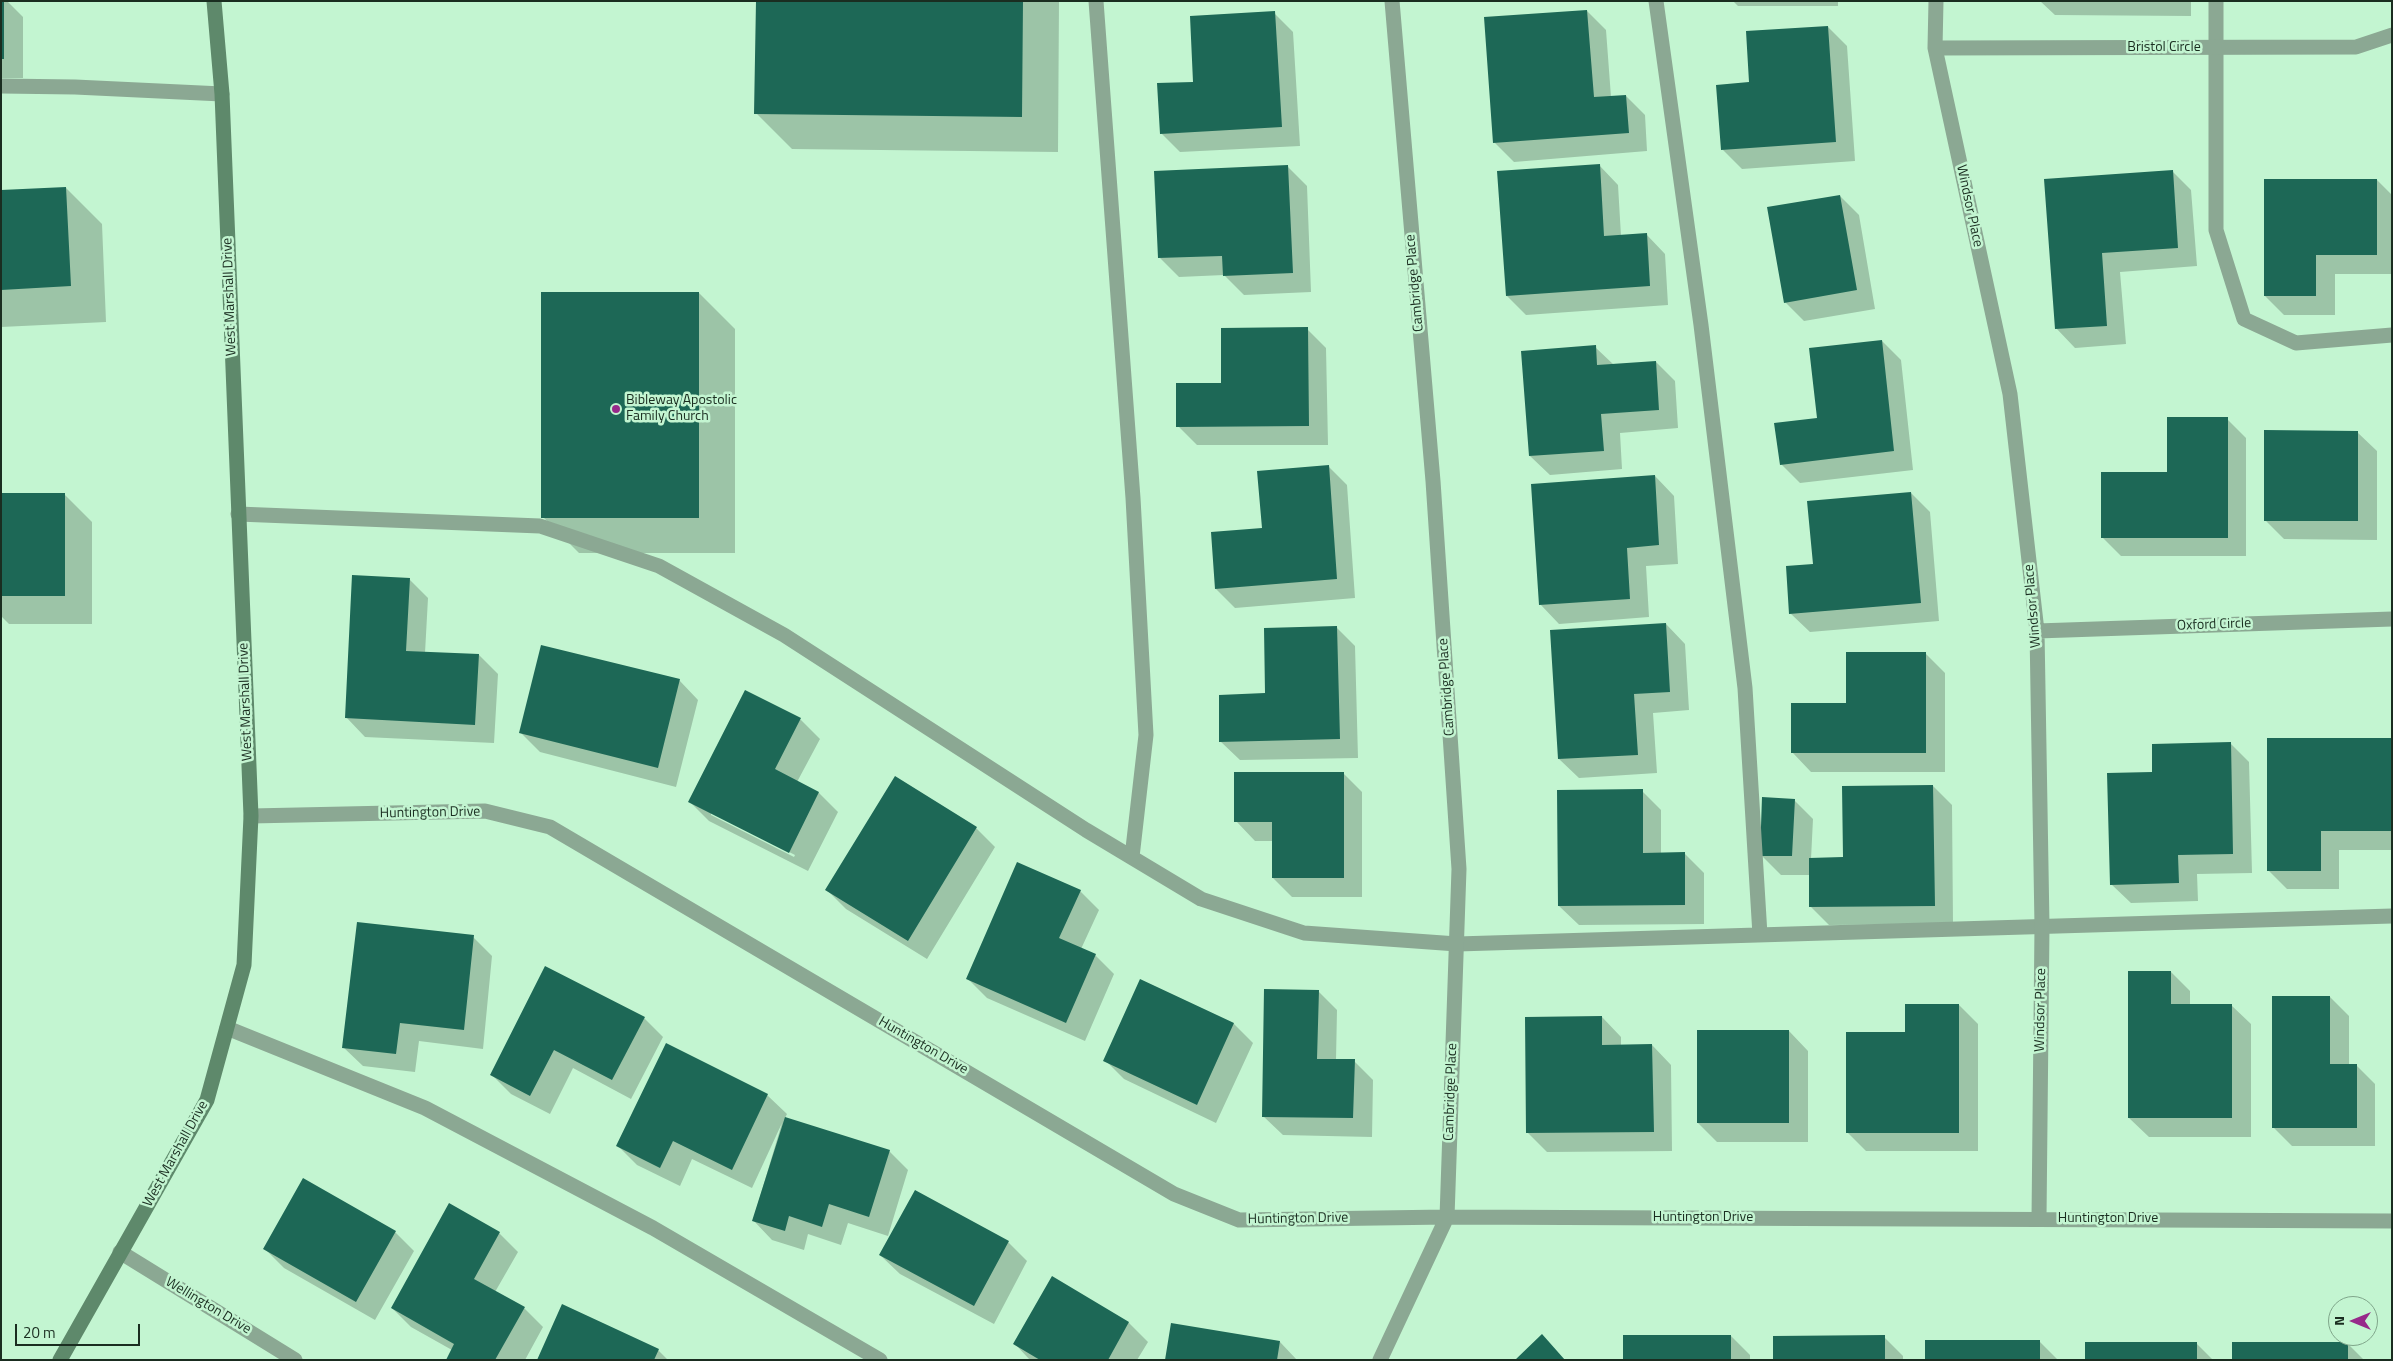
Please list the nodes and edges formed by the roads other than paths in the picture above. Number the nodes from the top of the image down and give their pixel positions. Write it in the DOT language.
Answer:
graph roads {
  1 [pos="214,1"];
  2 [pos="1096,1"];
  3 [pos="1392,1"];
  4 [pos="1656,1"];
  5 [pos="1936,1"];
  6 [pos="2216,1"];
  7 [pos="2392,35"];
  8 [pos="1935,48"];
  9 [pos="2215,48"];
  10 [pos="1,86"];
  11 [pos="222,94"];
  12 [pos="2392,335"];
  13 [pos="238,514"];
  14 [pos="2392,619"];
  15 [pos="2037,631"];
  16 [pos="252,816"];
  17 [pos="1132,857"];
  18 [pos="2392,916"];
  19 [pos="2042,926"];
  20 [pos="1760,935"];
  21 [pos="1456,944"];
  22 [pos="226,1028"];
  23 [pos="1447,1217"];
  24 [pos="2039,1219"];
  25 [pos="2392,1220"];
  26 [pos="120,1252"];
  27 [pos="60,1360"];
  28 [pos="295,1360"];
  29 [pos="880,1360"];
  30 [pos="1380,1360"];
  1 -- 11 [label="main road, West Marshall Drive"];
  2 -- 17 [label="street"];
  3 -- 21 [label="street, Cambridge Place"];
  4 -- 20 [label="street"];
  5 -- 8 [label="street, Windsor Place"];
  6 -- 9 [label="street"];
  7 -- 9 [label="street, Bristol Circle"];
  8 -- 9 [label="street, Bristol Circle"];
  8 -- 15 [label="street, Windsor Place"];
  9 -- 12 [label="street"];
  10 -- 11 [label="street"];
  11 -- 13 [label="main road, West Marshall Drive"];
  13 -- 16 [label="main road, West Marshall Drive"];
  13 -- 17 [label="street"];
  14 -- 15 [label="street, Oxford Circle"];
  15 -- 19 [label="street, Windsor Place"];
  16 -- 22 [label="main road, West Marshall Drive"];
  16 -- 23 [label="street, Huntington Drive"];
  17 -- 21 [label="street"];
  18 -- 19 [label="street"];
  19 -- 20 [label="street"];
  19 -- 24 [label="street, Windsor Place"];
  20 -- 21 [label="street"];
  21 -- 23 [label="street, Cambridge Place"];
  22 -- 26 [label="main road, West Marshall Drive"];
  22 -- 29 [label="street"];
  23 -- 24 [label="street, Huntington Drive"];
  23 -- 30 [label="street, Cambridge Place"];
  24 -- 25 [label="street, Huntington Drive"];
  26 -- 27 [label="main road, West Marshall Drive"];
  26 -- 28 [label="street, Wellington Drive"];
}
